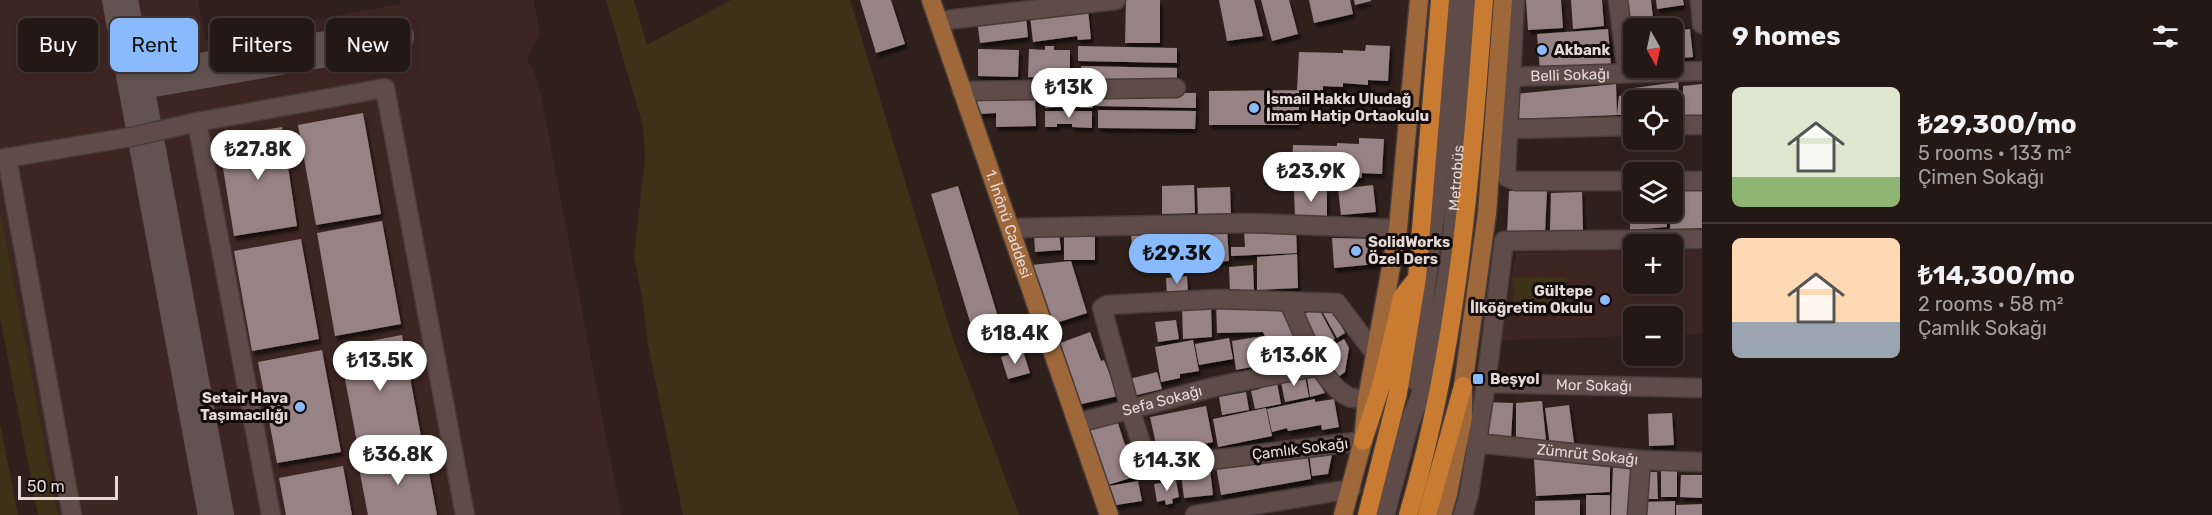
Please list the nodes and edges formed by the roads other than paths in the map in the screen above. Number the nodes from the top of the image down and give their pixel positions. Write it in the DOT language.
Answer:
graph roads {
  1 [pos="931,0"];
  2 [pos="1116,0"];
  3 [pos="1419,0"];
  4 [pos="1440,0"];
  5 [pos="1454,0"];
  6 [pos="1470,0"];
  7 [pos="1485,0"];
  8 [pos="1503,0"];
  9 [pos="1515,0"];
  10 [pos="1618,0"];
  11 [pos="1700,0"];
  12 [pos="938,21"];
  13 [pos="1702,24"];
  14 [pos="1623,40"];
  15 [pos="1683,71"];
  16 [pos="1702,71"];
  17 [pos="1623,72"];
  18 [pos="1510,77"];
  19 [pos="1176,88"];
  20 [pos="962,91"];
  21 [pos="197,122"];
  22 [pos="1683,125"];
  23 [pos="1702,125"];
  24 [pos="1623,126"];
  25 [pos="1509,129"];
  26 [pos="3,158"];
  27 [pos="1623,181"];
  28 [pos="1683,181"];
  29 [pos="1702,181"];
  30 [pos="1011,228"];
  31 [pos="1398,229"];
  32 [pos="1702,239"];
  33 [pos="1417,278"];
  34 [pos="1289,302"];
  35 [pos="1376,354"];
  36 [pos="1319,366"];
  37 [pos="1485,383"];
  38 [pos="1463,386"];
  39 [pos="1702,388"];
  40 [pos="1367,399"];
  41 [pos="1130,409"];
  42 [pos="1410,421"];
  43 [pos="1078,423"];
  44 [pos="1363,441"];
  45 [pos="1476,443"];
  46 [pos="1641,460"];
  47 [pos="1702,462"];
  48 [pos="1351,489"];
  49 [pos="72,515"];
  50 [pos="271,515"];
  51 [pos="465,515"];
  52 [pos="1109,515"];
  53 [pos="1195,515"];
  54 [pos="1343,515"];
  55 [pos="1367,515"];
  56 [pos="1385,515"];
  57 [pos="1408,515"];
  58 [pos="1427,515"];
  59 [pos="1442,515"];
  60 [pos="1463,515"];
  61 [pos="1638,515"];
  1 -- 12 [label="main road, 1. İnönü Caddesi"];
  2 -- 12 [label="street"];
  3 -- 31 [label="main road"];
  4 -- 33 [label="highway"];
  5 -- 42 [label="street, Metrobüs"];
  6 -- 42 [label="street, Metrobüs"];
  7 -- 57 [label="highway"];
  8 -- 38 [label="main road"];
  9 -- 18 [label="street"];
  10 -- 14 [label="street"];
  11 -- 13 [label="street"];
  12 -- 20 [label="main road, 1. İnönü Caddesi"];
  15 -- 16 [label="street, Belli Sokağı"];
  17 -- 18 [label="street, Belli Sokağı"];
  18 -- 25 [label="street"];
  19 -- 20 [label="street"];
  20 -- 30 [label="main road, 1. İnönü Caddesi"];
  21 -- 26 [label="street"];
  21 -- 50 [label="street"];
  21 -- 51 [label="street"];
  22 -- 23 [label="street"];
  24 -- 25 [label="street"];
  25 -- 27 [label="street"];
  26 -- 49 [label="street"];
  28 -- 29 [label="street"];
  30 -- 31 [label="street"];
  30 -- 43 [label="main road, 1. İnönü Caddesi"];
  31 -- 35 [label="main road"];
  32 -- 37 [label="street"];
  33 -- 44 [label="highway"];
  33 -- 55 [label="highway"];
  34 -- 35 [label="street"];
  34 -- 36 [label="street"];
  34 -- 41 [label="street"];
  35 -- 40 [label="main road"];
  36 -- 40 [label="street"];
  36 -- 41 [label="street, Sefa Sokağı"];
  37 -- 39 [label="street, Mor Sokağı"];
  37 -- 45 [label="street"];
  38 -- 58 [label="highway"];
  38 -- 59 [label="main road"];
  40 -- 44 [label="main road"];
  41 -- 43 [label="street, Sefa Sokağı"];
  41 -- 44 [label="street, Çamlık Sokağı"];
  42 -- 56 [label="street, Metrobüs"];
  43 -- 52 [label="main road, 1. İnönü Caddesi"];
  44 -- 48 [label="main road"];
  45 -- 46 [label="street, Zümrüt Sokağı"];
  45 -- 60 [label="street"];
  46 -- 47 [label="street, Zümrüt Sokağı"];
  46 -- 61 [label="street"];
  48 -- 53 [label="street"];
  48 -- 54 [label="main road"];
}
